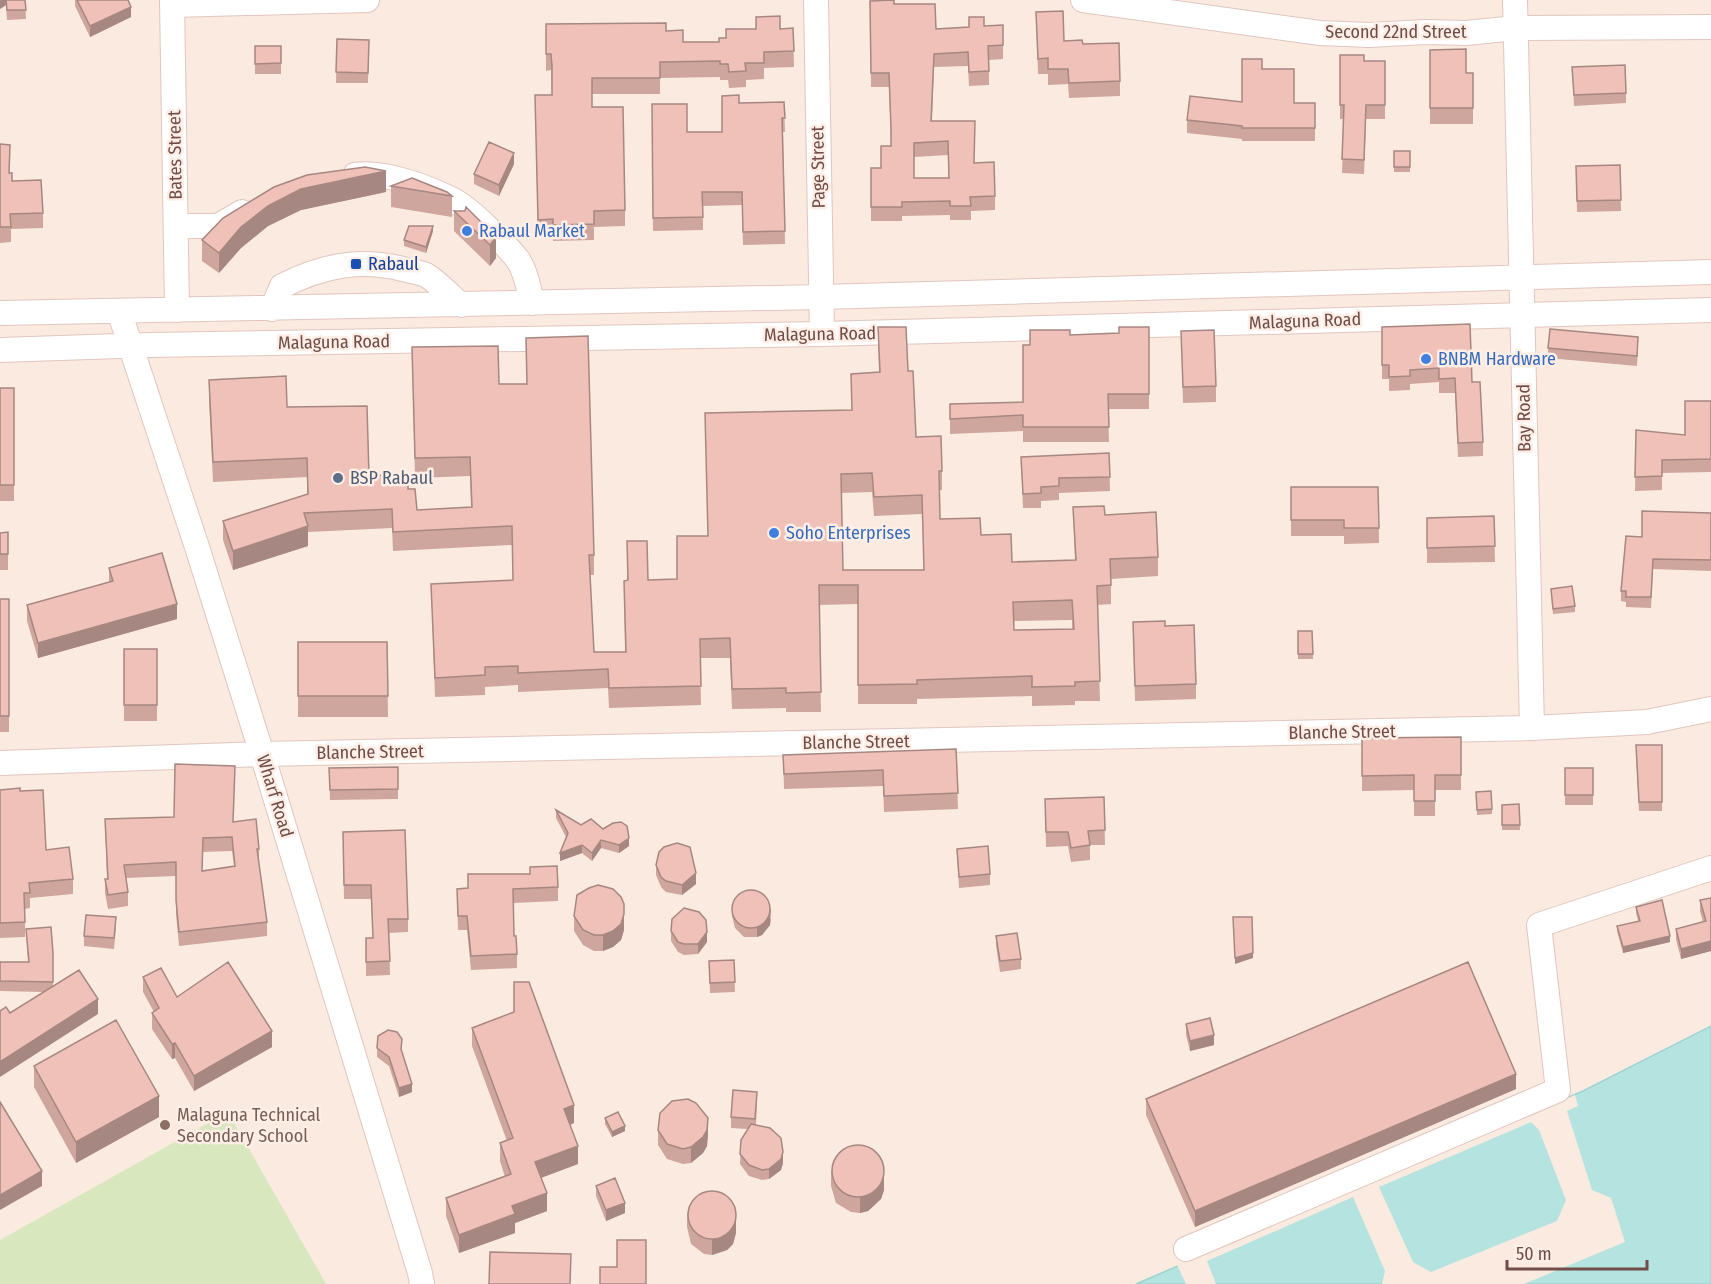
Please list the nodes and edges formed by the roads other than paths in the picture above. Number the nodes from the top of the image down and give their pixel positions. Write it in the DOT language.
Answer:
graph roads {
  1 [pos="367,0"];
  2 [pos="816,0"];
  3 [pos="1083,0"];
  4 [pos="1515,0"];
  5 [pos="172,3"];
  6 [pos="1175,7"];
  7 [pos="1711,27"];
  8 [pos="1516,28"];
  9 [pos="329,177"];
  10 [pos="259,201"];
  11 [pos="176,226"];
  12 [pos="1711,272"];
  13 [pos="1521,277"];
  14 [pos="820,297"];
  15 [pos="532,303"];
  16 [pos="461,305"];
  17 [pos="272,309"];
  18 [pos="177,310"];
  19 [pos="1711,310"];
  20 [pos="119,311"];
  21 [pos="0,313"];
  22 [pos="1522,315"];
  23 [pos="822,334"];
  24 [pos="132,346"];
  25 [pos="0,350"];
  26 [pos="1711,709"];
  27 [pos="1532,728"];
  28 [pos="262,754"];
  29 [pos="0,763"];
  30 [pos="1711,868"];
  31 [pos="1186,1249"];
  32 [pos="422,1284"];
  1 -- 5 [label="street"];
  2 -- 14 [label="street, Page Street"];
  3 -- 6 [label="street, Second 22nd Street"];
  4 -- 8 [label="street, Bay Road"];
  5 -- 11 [label="street, Bates Street"];
  6 -- 8 [label="street, Second 22nd Street"];
  7 -- 8 [label="street, Second 22nd Street"];
  8 -- 13 [label="street, Bay Road"];
  9 -- 15 [label="street"];
  10 -- 11 [label="street"];
  11 -- 18 [label="street, Bates Street"];
  12 -- 13 [label="street, Malaguna Road"];
  13 -- 14 [label="street, Malaguna Road"];
  13 -- 22 [label="street, Bay Road"];
  14 -- 15 [label="street, Malaguna Road"];
  14 -- 23 [label="street, Page Street"];
  15 -- 16 [label="street, Malaguna Road"];
  16 -- 17 [label="street, Malaguna Road"];
  16 -- 17 [label="street"];
  17 -- 18 [label="street, Malaguna Road"];
  18 -- 20 [label="street, Malaguna Road"];
  19 -- 22 [label="street, Malaguna Road"];
  20 -- 21 [label="street, Malaguna Road"];
  20 -- 24 [label="street, Wharf Road"];
  22 -- 23 [label="street, Malaguna Road"];
  22 -- 27 [label="street, Bay Road"];
  23 -- 24 [label="street, Malaguna Road"];
  24 -- 25 [label="street, Malaguna Road"];
  24 -- 28 [label="street, Wharf Road"];
  26 -- 27 [label="street, Blanche Street"];
  27 -- 28 [label="street, Blanche Street"];
  28 -- 29 [label="street, Blanche Street"];
  28 -- 32 [label="street, Wharf Road"];
  30 -- 31 [label="street"];
}
